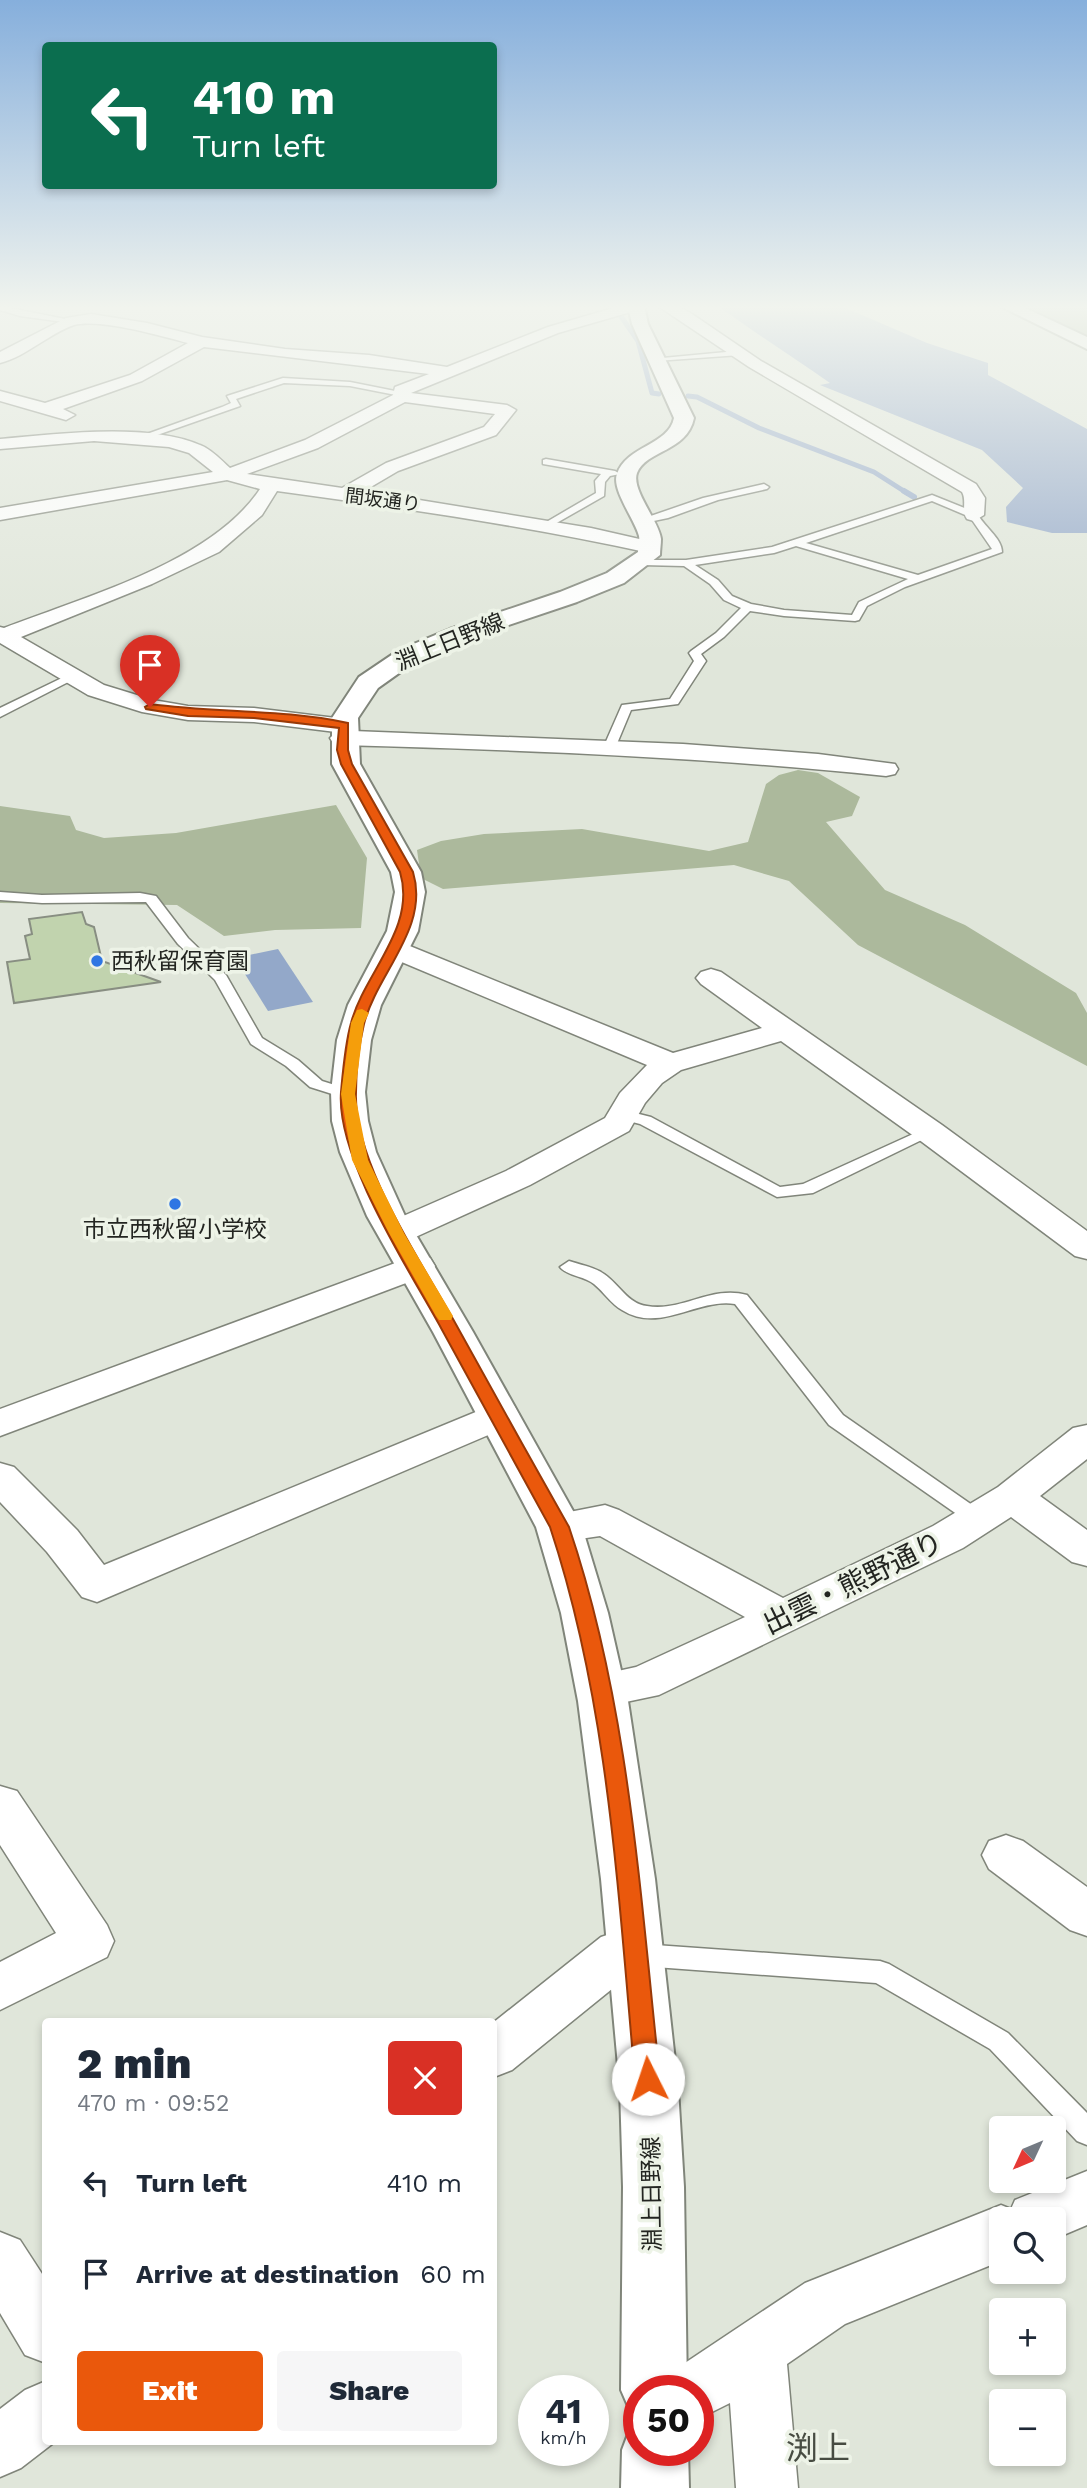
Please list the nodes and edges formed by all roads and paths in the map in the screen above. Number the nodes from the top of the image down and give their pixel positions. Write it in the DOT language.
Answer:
graph roads {
  1 [pos="95,422"];
  2 [pos="185,422"];
  3 [pos="355,422"];
  4 [pos="497,422"];
  5 [pos="683,422"];
  6 [pos="855,422"];
  7 [pos="111,436"];
  8 [pos="137,439"];
  9 [pos="0,444"];
  10 [pos="546,462"];
  11 [pos="226,474"];
  12 [pos="617,474"];
  13 [pos="271,486"];
  14 [pos="764,487"];
  15 [pos="344,495"];
  16 [pos="0,514"];
  17 [pos="974,515"];
  18 [pos="545,526"];
  19 [pos="645,543"];
  20 [pos="796,543"];
  21 [pos="686,564"];
  22 [pos="917,578"];
  23 [pos="748,607"];
  24 [pos="2,635"];
  25 [pos="72,677"];
  26 [pos="0,713"];
  27 [pos="343,732"];
  28 [pos="610,747"];
  29 [pos="886,769"];
  30 [pos="0,896"];
  31 [pos="395,949"];
  32 [pos="711,978"];
  33 [pos="785,1030"];
  34 [pos="670,1063"];
  35 [pos="348,1094"];
  36 [pos="623,1115"];
  37 [pos="930,1132"];
  38 [pos="397,1233"];
  39 [pos="1087,1248"];
  40 [pos="417,1266"];
  41 [pos="569,1268"];
  42 [pos="500,1415"];
  43 [pos="0,1423"];
  44 [pos="1087,1438"];
  45 [pos="0,1476"];
  46 [pos="995,1508"];
  47 [pos="559,1527"];
  48 [pos="1087,1550"];
  49 [pos="783,1618"];
  50 [pos="602,1690"];
  51 [pos="0,1805"];
  52 [pos="1006,1856"];
  53 [pos="1087,1914"];
  54 [pos="636,1954"];
  55 [pos="0,1987"];
  56 [pos="497,2051"];
  57 [pos="1087,2132"];
  58 [pos="1087,2198"];
  59 [pos="1065,2207"];
  60 [pos="989,2238"];
  61 [pos="0,2260"];
  62 [pos="42,2328"];
  63 [pos="756,2350"];
  64 [pos="654,2375"];
  65 [pos="714,2378"];
  66 [pos="42,2414"];
  67 [pos="0,2447"];
  68 [pos="655,2466"];
  69 [pos="655,2488"];
  70 [pos="767,2488"];
  1 -- 7 [label="street"];
  2 -- 8 [label="lane"];
  3 -- 11 [label="street"];
  4 -- 15 [label="street"];
  5 -- 12 [label="main road"];
  6 -- 17 [label="street"];
  7 -- 8 [label="street, 間坂通り"];
  7 -- 9 [label="street, 間坂通り"];
  8 -- 11 [label="street, 間坂通り"];
  10 -- 12 [label="lane"];
  11 -- 13 [label="street, 間坂通り"];
  11 -- 16 [label="street"];
  12 -- 18 [label="lane"];
  12 -- 19 [label="main road"];
  13 -- 15 [label="street, 間坂通り"];
  13 -- 24 [label="street"];
  14 -- 19 [label="lane"];
  15 -- 18 [label="street, 間坂通り"];
  17 -- 20 [label="lane"];
  17 -- 22 [label="lane"];
  18 -- 19 [label="street, 間坂通り"];
  19 -- 21 [label="lane"];
  19 -- 27 [label="main road, 淵上日野線"];
  20 -- 21 [label="lane"];
  20 -- 22 [label="lane"];
  21 -- 23 [label="lane"];
  22 -- 23 [label="lane"];
  23 -- 28 [label="lane"];
  24 -- 25 [label="street"];
  25 -- 26 [label="lane"];
  25 -- 27 [label="street"];
  27 -- 28 [label="street"];
  27 -- 31 [label="main road, 淵上日野線"];
  28 -- 29 [label="street"];
  30 -- 35 [label="lane"];
  31 -- 34 [label="street"];
  31 -- 35 [label="main road, 淵上日野線"];
  32 -- 33 [label="street"];
  33 -- 34 [label="street"];
  33 -- 37 [label="street"];
  34 -- 36 [label="street"];
  35 -- 38 [label="main road, 淵上日野線"];
  36 -- 37 [label="lane"];
  36 -- 38 [label="street"];
  37 -- 39 [label="street"];
  38 -- 40 [label="main road, 淵上日野線"];
  40 -- 42 [label="main road, 淵上日野線"];
  40 -- 43 [label="street"];
  41 -- 46 [label="lane"];
  42 -- 45 [label="street"];
  42 -- 47 [label="main road, 淵上日野線"];
  44 -- 46 [label="street, 出雲・熊野通り"];
  46 -- 48 [label="street"];
  46 -- 49 [label="street, 出雲・熊野通り"];
  47 -- 49 [label="street"];
  47 -- 50 [label="main road, 淵上日野線"];
  49 -- 50 [label="street, 出雲・熊野通り"];
  50 -- 54 [label="main road, 淵上日野線"];
  51 -- 55 [label="street"];
  52 -- 53 [label="street"];
  54 -- 56 [label="street"];
  54 -- 57 [label="lane"];
  54 -- 64 [label="main road, 淵上日野線"];
  58 -- 59 [label="street"];
  60 -- 63 [label="street"];
  61 -- 62 [label="street"];
  63 -- 65 [label="street"];
  63 -- 70 [label="street"];
  66 -- 67 [label="street"];
  68 -- 69 [label="main road"];
}
